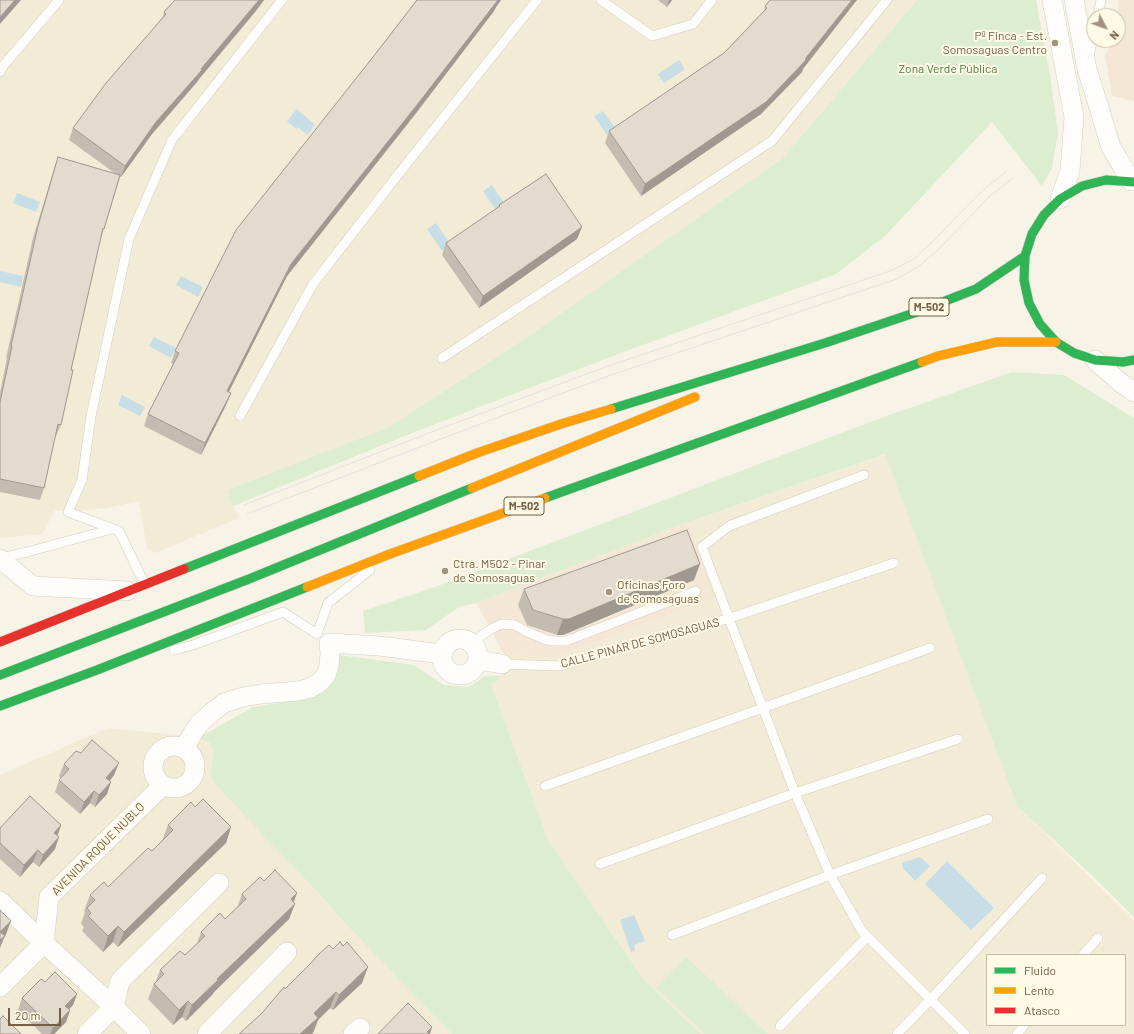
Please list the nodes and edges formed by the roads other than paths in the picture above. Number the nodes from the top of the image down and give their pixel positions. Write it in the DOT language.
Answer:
graph roads {
  1 [pos="59,0"];
  2 [pos="282,0"];
  3 [pos="537,0"];
  4 [pos="601,0"];
  5 [pos="712,0"];
  6 [pos="888,0"];
  7 [pos="1052,0"];
  8 [pos="1074,0"];
  9 [pos="1091,48"];
  10 [pos="1087,69"];
  11 [pos="0,72"];
  12 [pos="1133,181"];
  13 [pos="1060,198"];
  14 [pos="1025,256"];
  15 [pos="1056,342"];
  16 [pos="825,343"];
  17 [pos="442,358"];
  18 [pos="1094,360"];
  19 [pos="1134,360"];
  20 [pos="737,379"];
  21 [pos="1134,392"];
  22 [pos="700,394"];
  23 [pos="240,416"];
  24 [pos="864,475"];
  25 [pos="112,529"];
  26 [pos="390,554"];
  27 [pos="0,558"];
  28 [pos="894,563"];
  29 [pos="138,588"];
  30 [pos="696,591"];
  31 [pos="730,618"];
  32 [pos="323,639"];
  33 [pos="0,642"];
  34 [pos="930,648"];
  35 [pos="475,652"];
  36 [pos="442,654"];
  37 [pos="502,664"];
  38 [pos="97,670"];
  39 [pos="0,675"];
  40 [pos="0,706"];
  41 [pos="764,708"];
  42 [pos="958,739"];
  43 [pos="185,748"];
  44 [pos="163,785"];
  45 [pos="545,786"];
  46 [pos="795,792"];
  47 [pos="988,819"];
  48 [pos="600,864"];
  49 [pos="830,875"];
  50 [pos="1042,878"];
  51 [pos="219,883"];
  52 [pos="0,901"];
  53 [pos="672,935"];
  54 [pos="867,937"];
  55 [pos="1098,938"];
  56 [pos="44,943"];
  57 [pos="287,952"];
  58 [pos="1084,954"];
  59 [pos="0,987"];
  60 [pos="931,999"];
  61 [pos="114,1007"];
  62 [pos="780,1026"];
  63 [pos="1023,1026"];
  64 [pos="87,1034"];
  65 [pos="141,1034"];
  66 [pos="206,1034"];
  67 [pos="897,1034"];
  68 [pos="965,1034"];
  69 [pos="1017,1034"];
  1 -- 11 [label="lane"];
  2 -- 25 [label="lane"];
  3 -- 23 [label="lane"];
  4 -- 5 [label="lane"];
  6 -- 17 [label="lane"];
  7 -- 13 [label="street"];
  8 -- 10 [label="street"];
  9 -- 10 [label="lane"];
  10 -- 12 [label="street"];
  12 -- 13 [label="highway"];
  13 -- 14 [label="highway"];
  14 -- 15 [label="highway"];
  14 -- 16 [label="highway, M-502"];
  15 -- 18 [label="highway"];
  15 -- 26 [label="highway, M-502"];
  16 -- 20 [label="highway, M-502"];
  16 -- 29 [label="highway, M-502"];
  18 -- 19 [label="highway"];
  18 -- 21 [label="street"];
  22 -- 39 [label="highway"];
  24 -- 31 [label="lane, CALLE PINAR DE SOMOSAGUAS"];
  25 -- 27 [label="lane"];
  25 -- 29 [label="lane"];
  26 -- 32 [label="lane"];
  26 -- 38 [label="highway, M-502"];
  27 -- 29 [label="street"];
  28 -- 31 [label="lane, CALLE PINAR DE SOMOSAGUAS"];
  29 -- 33 [label="highway, M-502"];
  30 -- 35 [label="lane"];
  31 -- 37 [label="lane, CALLE PINAR DE SOMOSAGUAS"];
  31 -- 41 [label="lane, CALLE PINAR DE SOMOSAGUAS"];
  32 -- 36 [label="street"];
  32 -- 38 [label="lane"];
  32 -- 43 [label="street"];
  34 -- 41 [label="lane"];
  35 -- 36 [label="street"];
  35 -- 36 [label="street"];
  35 -- 37 [label="street"];
  38 -- 40 [label="highway, M-502"];
  41 -- 45 [label="lane"];
  41 -- 46 [label="lane, CALLE PINAR DE SOMOSAGUAS"];
  42 -- 46 [label="lane"];
  43 -- 44 [label="street"];
  43 -- 44 [label="street"];
  44 -- 56 [label="street, AVENIDA ROQUE NUBLO"];
  46 -- 48 [label="lane"];
  46 -- 49 [label="lane, CALLE PINAR DE SOMOSAGUAS"];
  47 -- 49 [label="lane"];
  49 -- 53 [label="lane"];
  49 -- 54 [label="lane, CALLE PINAR DE SOMOSAGUAS"];
  50 -- 60 [label="lane"];
  51 -- 61 [label="street"];
  52 -- 56 [label="street"];
  54 -- 60 [label="lane, CALLE PINAR DE SOMOSAGUAS"];
  54 -- 62 [label="lane"];
  55 -- 58 [label="lane"];
  56 -- 59 [label="street"];
  56 -- 61 [label="street"];
  57 -- 66 [label="street"];
  60 -- 67 [label="lane"];
  60 -- 68 [label="lane, CALLE PINAR DE SOMOSAGUAS"];
  61 -- 64 [label="street"];
  61 -- 65 [label="street"];
  63 -- 69 [label="lane"];
}
